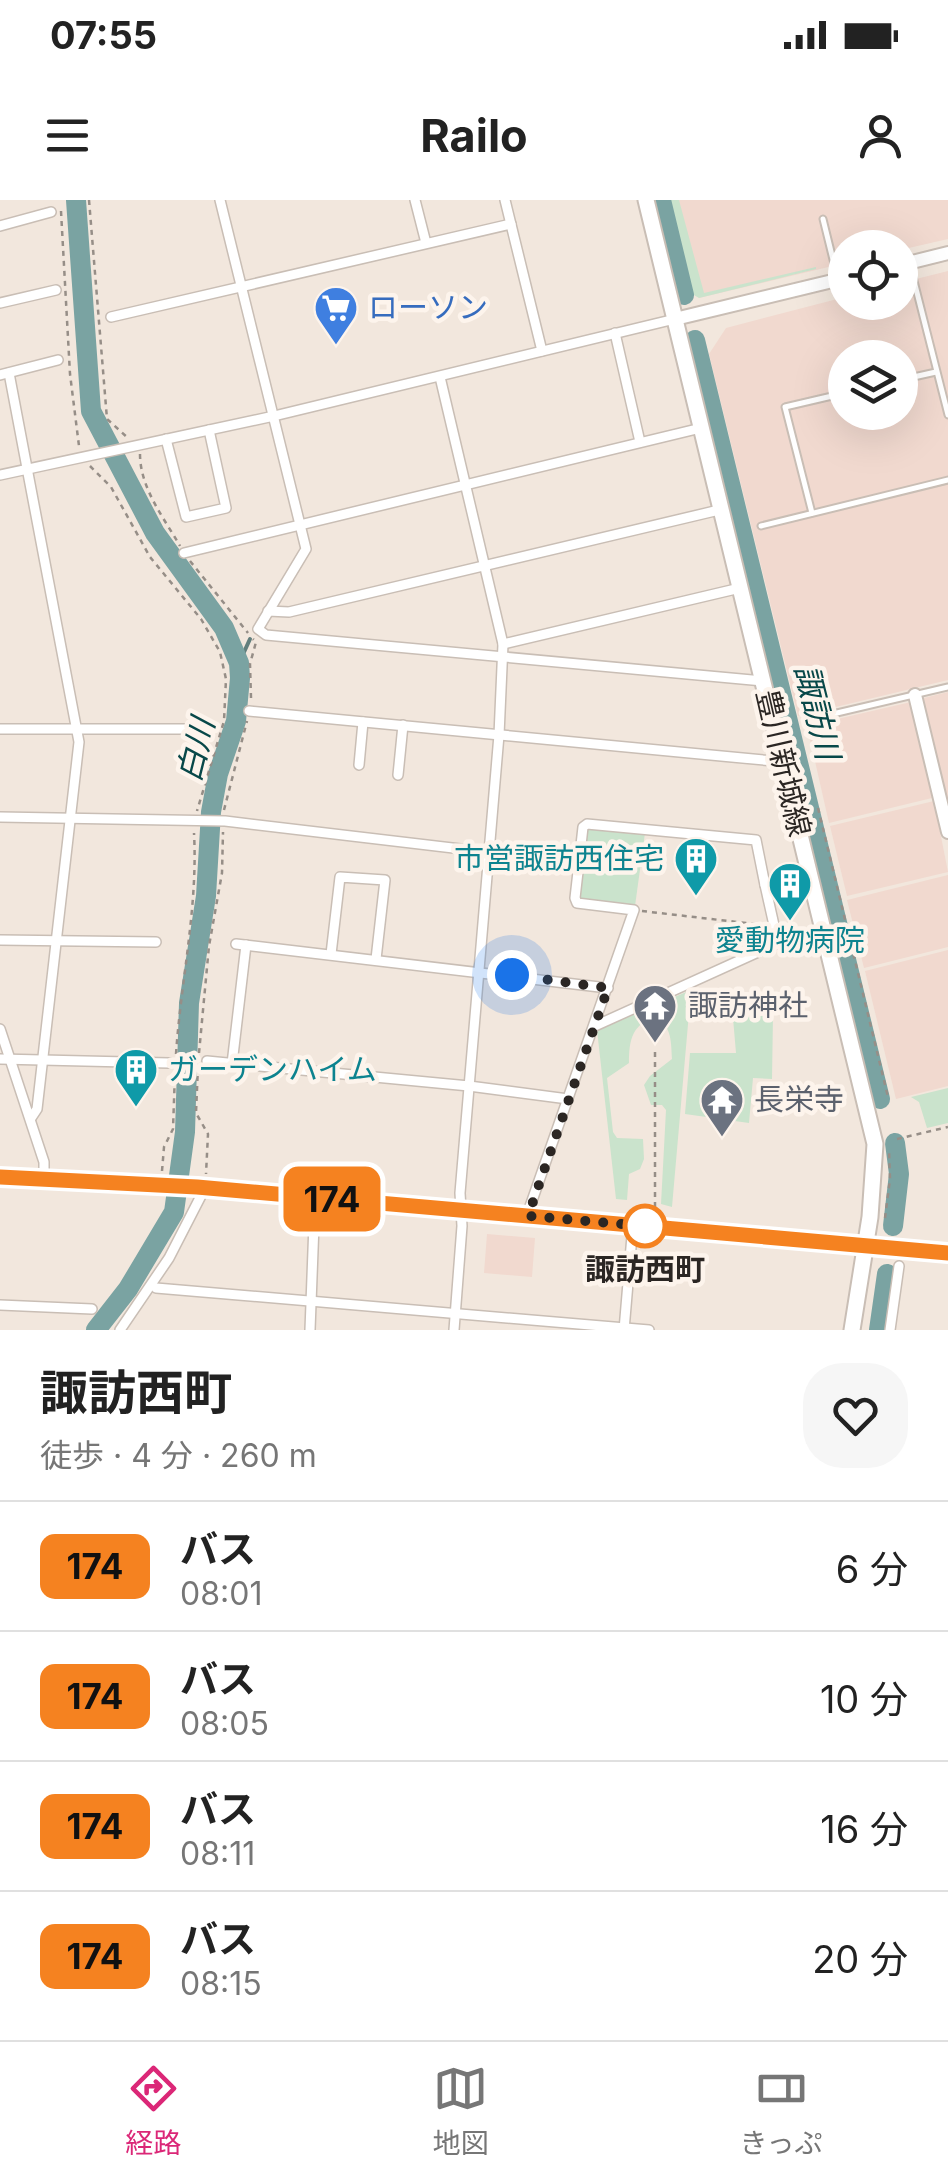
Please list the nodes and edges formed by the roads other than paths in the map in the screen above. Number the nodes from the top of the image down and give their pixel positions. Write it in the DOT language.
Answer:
graph roads {
  1 [pos="220,200"];
  2 [pos="416,200"];
  3 [pos="505,200"];
  4 [pos="646,200"];
  5 [pos="51,212"];
  6 [pos="823,219"];
  7 [pos="511,224"];
  8 [pos="0,226"];
  9 [pos="828,236"];
  10 [pos="426,243"];
  11 [pos="948,253"];
  12 [pos="918,260"];
  13 [pos="828,282"];
  14 [pos="242,285"];
  15 [pos="56,290"];
  16 [pos="0,304"];
  17 [pos="918,310"];
  18 [pos="110,317"];
  19 [pos="675,319"];
  20 [pos="614,334"];
  21 [pos="542,351"];
  22 [pos="58,360"];
  23 [pos="937,372"];
  24 [pos="5,374"];
  25 [pos="918,376"];
  26 [pos="440,377"];
  27 [pos="828,397"];
  28 [pos="948,415"];
  29 [pos="274,416"];
  30 [pos="701,428"];
  31 [pos="208,430"];
  32 [pos="166,439"];
  33 [pos="640,442"];
  34 [pos="29,468"];
  35 [pos="0,475"];
  36 [pos="948,480"];
  37 [pos="466,485"];
  38 [pos="719,510"];
  39 [pos="812,513"];
  40 [pos="300,525"];
  41 [pos="761,526"];
  42 [pos="184,553"];
  43 [pos="486,565"];
  44 [pos="740,588"];
  45 [pos="268,611"];
  46 [pos="503,644"];
  47 [pos="503,656"];
  48 [pos="763,681"];
  49 [pos="948,687"];
  50 [pos="914,695"];
  51 [pos="249,711"];
  52 [pos="807,720"];
  53 [pos="363,722"];
  54 [pos="403,726"];
  55 [pos="0,728"];
  56 [pos="77,728"];
  57 [pos="208,729"];
  58 [pos="499,735"];
  59 [pos="784,762"];
  60 [pos="359,766"];
  61 [pos="398,775"];
  62 [pos="0,817"];
  63 [pos="69,819"];
  64 [pos="948,832"];
  65 [pos="488,854"];
  66 [pos="579,863"];
  67 [pos="765,885"];
  68 [pos="812,890"];
  69 [pos="0,940"];
  70 [pos="57,942"];
  71 [pos="156,942"];
  72 [pos="331,954"];
  73 [pos="376,959"];
  74 [pos="480,970"];
  75 [pos="608,988"];
  76 [pos="594,1026"];
  77 [pos="0,1030"];
  78 [pos="5,1059"];
  79 [pos="41,1060"];
  80 [pos="207,1061"];
  81 [pos="168,1063"];
  82 [pos="232,1064"];
  83 [pos="469,1086"];
  84 [pos="568,1099"];
  85 [pos="31,1118"];
  86 [pos="0,1177"];
  87 [pos="44,1178"];
  88 [pos="201,1187"];
  89 [pos="315,1197"];
  90 [pos="462,1210"];
  91 [pos="528,1216"];
  92 [pos="633,1224"];
  93 [pos="865,1246"];
  94 [pos="948,1253"];
  95 [pos="899,1266"];
  96 [pos="156,1288"];
  97 [pos="311,1301"];
  98 [pos="0,1306"];
  99 [pos="92,1309"];
  100 [pos="455,1312"];
  101 [pos="624,1329"];
  102 [pos="120,1330"];
  103 [pos="310,1330"];
  104 [pos="454,1330"];
  105 [pos="649,1330"];
  106 [pos="852,1330"];
  107 [pos="890,1330"];
  1 -- 14 [label="street"];
  2 -- 10 [label="street"];
  3 -- 7 [label="street"];
  4 -- 19 [label="main road, 豊川新城線"];
  5 -- 8 [label="street"];
  6 -- 9 [label="lane"];
  7 -- 10 [label="street"];
  7 -- 21 [label="street"];
  10 -- 14 [label="street"];
  11 -- 12 [label="street"];
  13 -- 19 [label="street"];
  14 -- 18 [label="street"];
  14 -- 29 [label="street"];
  15 -- 16 [label="street"];
  17 -- 23 [label="lane"];
  19 -- 20 [label="street"];
  19 -- 30 [label="main road, 豊川新城線"];
  20 -- 21 [label="street"];
  20 -- 33 [label="street"];
  21 -- 26 [label="street"];
  22 -- 24 [label="street"];
  23 -- 25 [label="lane"];
  23 -- 28 [label="lane"];
  24 -- 34 [label="street"];
  26 -- 29 [label="street"];
  26 -- 37 [label="street"];
  27 -- 39 [label="lane"];
  29 -- 31 [label="street"];
  29 -- 40 [label="street"];
  30 -- 33 [label="street"];
  30 -- 38 [label="main road, 豊川新城線"];
  31 -- 32 [label="street"];
  31 -- 32 [label="street"];
  32 -- 34 [label="street"];
  33 -- 37 [label="street"];
  34 -- 35 [label="street"];
  34 -- 56 [label="street"];
  36 -- 39 [label="lane"];
  37 -- 40 [label="street"];
  37 -- 43 [label="street"];
  38 -- 43 [label="street"];
  38 -- 44 [label="main road, 豊川新城線"];
  39 -- 41 [label="lane"];
  40 -- 42 [label="street"];
  40 -- 45 [label="street"];
  43 -- 45 [label="street"];
  43 -- 46 [label="street"];
  44 -- 46 [label="street"];
  44 -- 48 [label="main road, 豊川新城線"];
  45 -- 47 [label="street"];
  46 -- 47 [label="street"];
  47 -- 48 [label="street"];
  47 -- 58 [label="street"];
  48 -- 59 [label="main road, 豊川新城線"];
  49 -- 50 [label="lane"];
  50 -- 52 [label="lane"];
  50 -- 64 [label="street"];
  51 -- 53 [label="street"];
  53 -- 54 [label="street"];
  53 -- 60 [label="street"];
  54 -- 58 [label="street"];
  54 -- 61 [label="street"];
  55 -- 56 [label="street"];
  56 -- 57 [label="street"];
  56 -- 63 [label="street"];
  58 -- 59 [label="street"];
  58 -- 65 [label="street"];
  59 -- 68 [label="main road, 豊川新城線"];
  62 -- 63 [label="street"];
  63 -- 65 [label="street"];
  63 -- 70 [label="street"];
  65 -- 66 [label="street"];
  65 -- 74 [label="street"];
  66 -- 67 [label="street"];
  66 -- 75 [label="street"];
  67 -- 68 [label="street"];
  67 -- 76 [label="street"];
  68 -- 93 [label="main road, 豊川新城線"];
  69 -- 70 [label="street"];
  70 -- 71 [label="street"];
  70 -- 79 [label="street"];
  72 -- 73 [label="street"];
  72 -- 73 [label="street"];
  72 -- 82 [label="street"];
  73 -- 74 [label="street"];
  74 -- 75 [label="street"];
  74 -- 83 [label="street"];
  75 -- 76 [label="street"];
  76 -- 84 [label="street"];
  77 -- 78 [label="street"];
  78 -- 79 [label="street"];
  78 -- 85 [label="street"];
  79 -- 81 [label="street"];
  79 -- 85 [label="street"];
  80 -- 82 [label="street"];
  82 -- 83 [label="street"];
  83 -- 84 [label="street"];
  83 -- 90 [label="street"];
  84 -- 91 [label="street"];
  85 -- 87 [label="street"];
  86 -- 87 [label="main road"];
  87 -- 88 [label="main road"];
  88 -- 89 [label="main road"];
  88 -- 102 [label="street"];
  89 -- 90 [label="main road"];
  89 -- 97 [label="street"];
  90 -- 91 [label="main road"];
  90 -- 100 [label="street"];
  91 -- 92 [label="main road"];
  92 -- 93 [label="main road"];
  92 -- 101 [label="street"];
  93 -- 94 [label="main road"];
  93 -- 106 [label="main road, 豊川新城線"];
  95 -- 107 [label="street"];
  96 -- 97 [label="street"];
  97 -- 100 [label="street"];
  97 -- 103 [label="street"];
  98 -- 99 [label="street"];
  100 -- 101 [label="street"];
  100 -- 104 [label="street"];
  101 -- 105 [label="street"];
}
